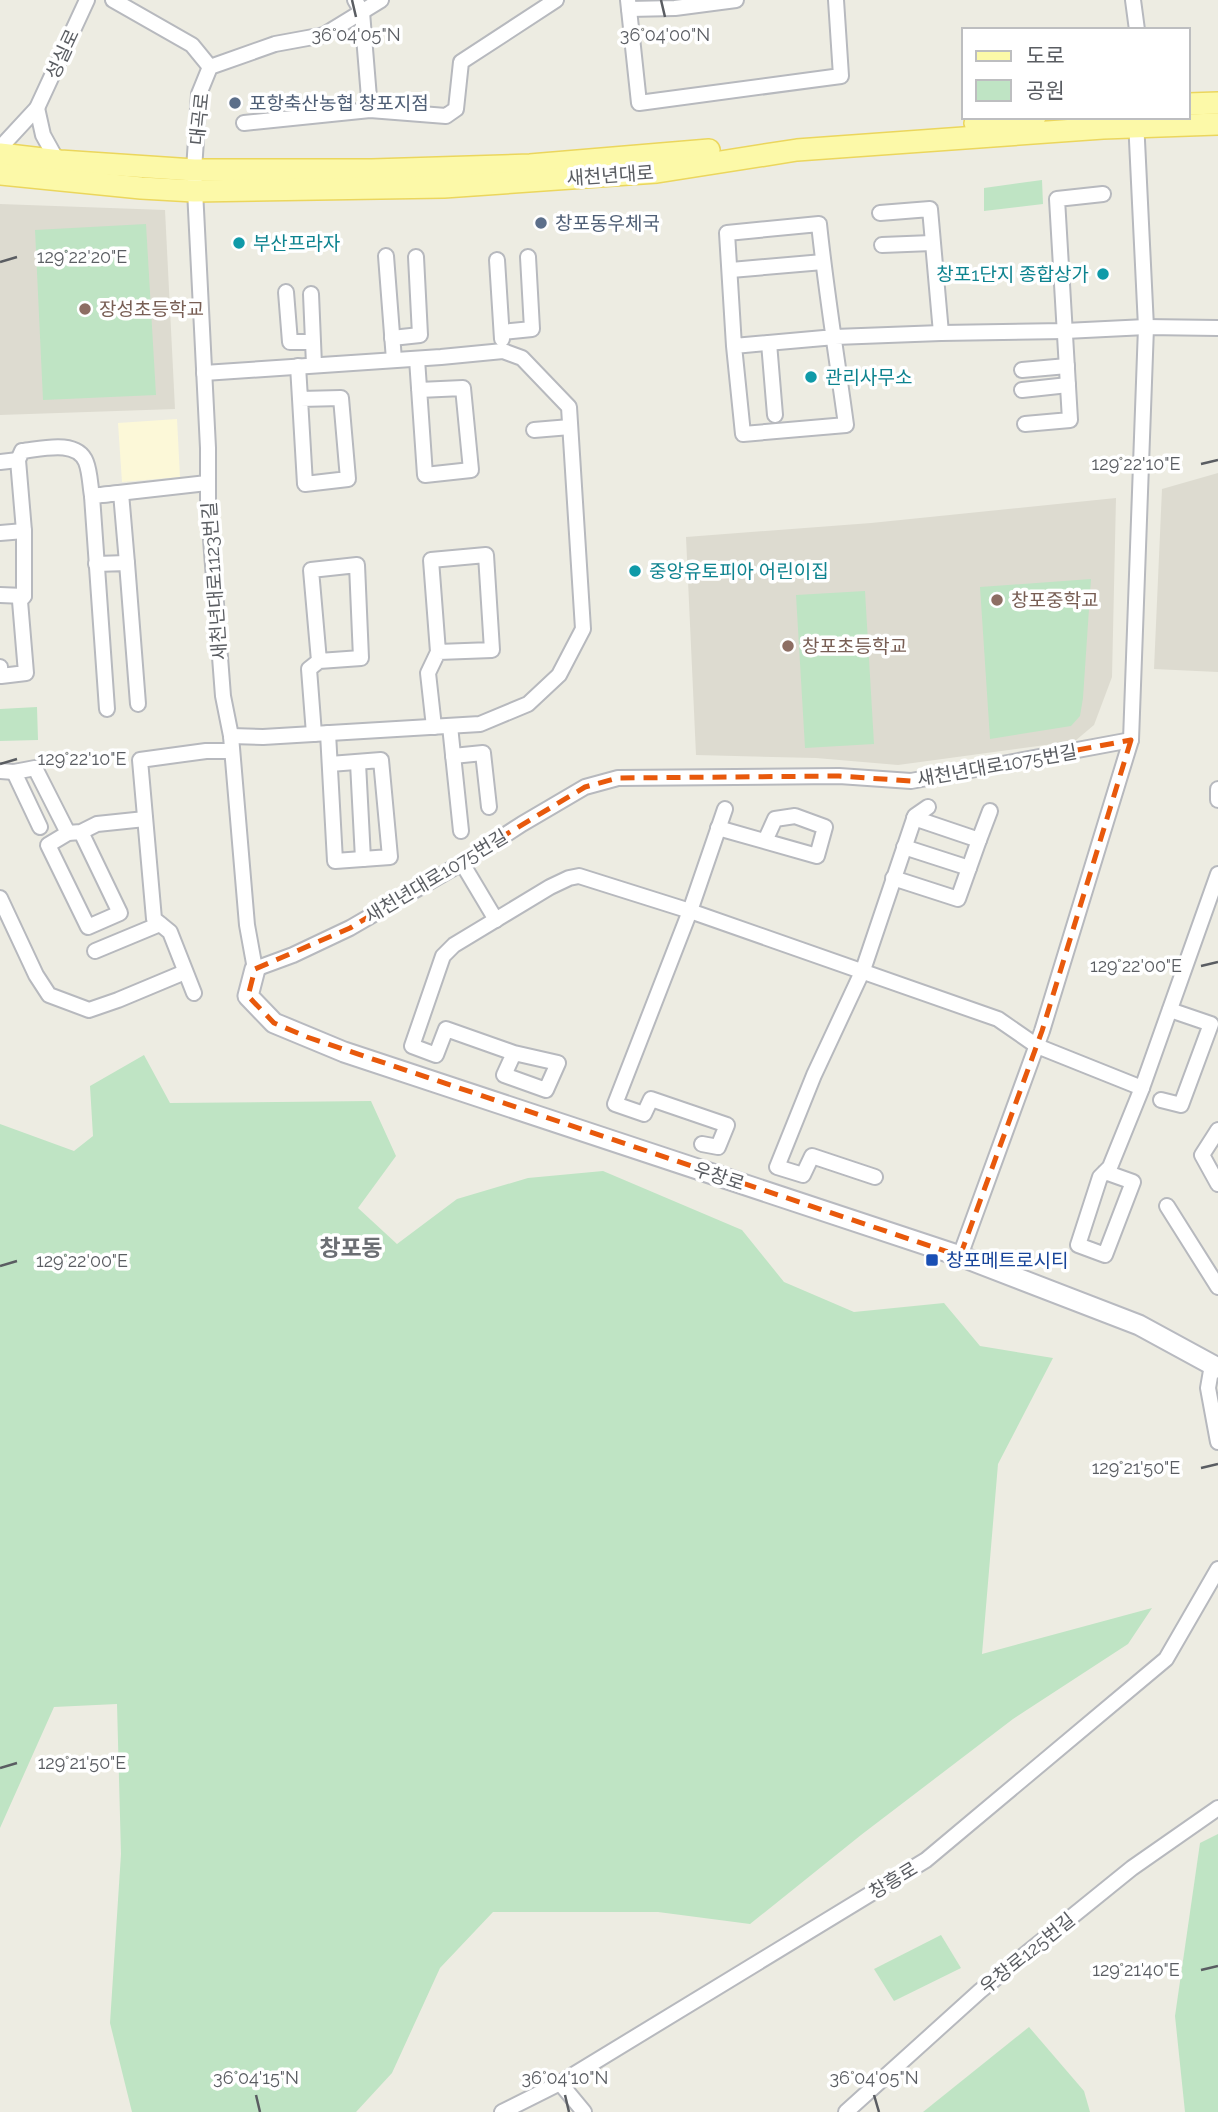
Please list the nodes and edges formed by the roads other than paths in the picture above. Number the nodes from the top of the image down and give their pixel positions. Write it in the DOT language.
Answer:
graph roads {
  1 [pos="87,0"];
  2 [pos="113,0"];
  3 [pos="381,0"];
  4 [pos="556,0"];
  5 [pos="736,0"];
  6 [pos="836,0"];
  7 [pos="1133,0"];
  8 [pos="629,4"];
  9 [pos="358,6"];
  10 [pos="1137,28"];
  11 [pos="210,67"];
  12 [pos="1218,103"];
  13 [pos="1190,104"];
  14 [pos="37,108"];
  15 [pos="370,110"];
  16 [pos="1015,119"];
  17 [pos="1136,122"];
  18 [pos="244,123"];
  19 [pos="1218,124"];
  20 [pos="0,148"];
  21 [pos="0,154"];
  22 [pos="59,170"];
  23 [pos="0,174"];
  24 [pos="194,180"];
  25 [pos="1103,194"];
  26 [pos="880,214"];
  27 [pos="932,243"];
  28 [pos="882,245"];
  29 [pos="386,257"];
  30 [pos="416,257"];
  31 [pos="528,257"];
  32 [pos="497,260"];
  33 [pos="823,261"];
  34 [pos="730,270"];
  35 [pos="286,292"];
  36 [pos="311,294"];
  37 [pos="1146,327"];
  38 [pos="1218,328"];
  39 [pos="1065,331"];
  40 [pos="502,332"];
  41 [pos="941,333"];
  42 [pos="835,337"];
  43 [pos="392,338"];
  44 [pos="312,342"];
  45 [pos="769,343"];
  46 [pos="734,346"];
  47 [pos="503,351"];
  48 [pos="417,359"];
  49 [pos="394,360"];
  50 [pos="314,365"];
  51 [pos="299,366"];
  52 [pos="1067,366"];
  53 [pos="1022,370"];
  54 [pos="204,373"];
  55 [pos="1068,385"];
  56 [pos="419,390"];
  57 [pos="1022,390"];
  58 [pos="300,399"];
  59 [pos="775,415"];
  60 [pos="1025,425"];
  61 [pos="570,427"];
  62 [pos="534,430"];
  63 [pos="18,460"];
  64 [pos="0,462"];
  65 [pos="207,483"];
  66 [pos="121,493"];
  67 [pos="92,496"];
  68 [pos="24,531"];
  69 [pos="0,533"];
  70 [pos="127,563"];
  71 [pos="96,564"];
  72 [pos="0,595"];
  73 [pos="24,596"];
  74 [pos="438,652"];
  75 [pos="319,661"];
  76 [pos="0,667"];
  77 [pos="138,704"];
  78 [pos="107,709"];
  79 [pos="450,726"];
  80 [pos="434,727"];
  81 [pos="321,734"];
  82 [pos="1131,740"];
  83 [pos="231,744"];
  84 [pos="453,756"];
  85 [pos="358,763"];
  86 [pos="330,764"];
  87 [pos="7,771"];
  88 [pos="1218,789"];
  89 [pos="1218,800"];
  90 [pos="489,807"];
  91 [pos="928,807"];
  92 [pos="725,809"];
  93 [pos="990,810"];
  94 [pos="914,818"];
  95 [pos="145,819"];
  96 [pos="40,827"];
  97 [pos="718,828"];
  98 [pos="461,831"];
  99 [pos="74,833"];
  100 [pos="979,839"];
  101 [pos="765,841"];
  102 [pos="904,847"];
  103 [pos="363,859"];
  104 [pos="462,863"];
  105 [pos="968,868"];
  106 [pos="1218,874"];
  107 [pos="893,878"];
  108 [pos="0,898"];
  109 [pos="690,911"];
  110 [pos="496,920"];
  111 [pos="159,924"];
  112 [pos="95,951"];
  113 [pos="255,969"];
  114 [pos="863,970"];
  115 [pos="185,972"];
  116 [pos="194,993"];
  117 [pos="1170,1010"];
  118 [pos="1037,1046"];
  119 [pos="513,1053"];
  120 [pos="1142,1088"];
  121 [pos="1161,1100"];
  122 [pos="1218,1130"];
  123 [pos="702,1144"];
  124 [pos="1105,1172"];
  125 [pos="875,1177"];
  126 [pos="1218,1184"];
  127 [pos="1167,1206"];
  128 [pos="960,1256"];
  129 [pos="1218,1287"];
  130 [pos="1215,1367"];
  131 [pos="1218,1442"];
  132 [pos="1218,1569"];
  133 [pos="1218,1808"];
  134 [pos="560,2082"];
  135 [pos="502,2112"];
  136 [pos="584,2112"];
  137 [pos="846,2112"];
  1 -- 14 [label="street, 성실로"];
  2 -- 11 [label="street"];
  3 -- 9 [label="street, 대곡로"];
  4 -- 15 [label="street"];
  5 -- 8 [label="street"];
  6 -- 8 [label="street"];
  7 -- 10 [label="street"];
  9 -- 11 [label="street, 대곡로"];
  9 -- 15 [label="street"];
  11 -- 24 [label="street, 대곡로"];
  12 -- 13 [label="main road"];
  14 -- 20 [label="street, 성실로"];
  14 -- 22 [label="street"];
  15 -- 18 [label="street"];
  16 -- 24 [label="main road, 새천년대로"];
  17 -- 19 [label="main road, 새천년대로"];
  17 -- 24 [label="main road, 새천년대로"];
  17 -- 37 [label="street"];
  21 -- 22 [label="main road, 새천년대로"];
  22 -- 23 [label="main road, 새천년대로"];
  22 -- 24 [label="main road, 새천년대로"];
  24 -- 54 [label="street, 새천년대로1123번길"];
  25 -- 39 [label="street"];
  26 -- 27 [label="street"];
  27 -- 28 [label="street"];
  27 -- 41 [label="street"];
  29 -- 43 [label="street"];
  30 -- 43 [label="street"];
  31 -- 40 [label="street"];
  32 -- 40 [label="street"];
  33 -- 34 [label="street"];
  33 -- 34 [label="street"];
  33 -- 42 [label="street"];
  34 -- 46 [label="street"];
  35 -- 44 [label="street"];
  36 -- 44 [label="street"];
  37 -- 38 [label="street"];
  37 -- 39 [label="street"];
  37 -- 82 [label="street"];
  39 -- 41 [label="street"];
  39 -- 52 [label="street"];
  40 -- 47 [label="street"];
  41 -- 42 [label="street"];
  42 -- 45 [label="street"];
  42 -- 46 [label="street"];
  43 -- 49 [label="street"];
  44 -- 50 [label="street"];
  45 -- 46 [label="street"];
  45 -- 59 [label="street"];
  47 -- 48 [label="street"];
  47 -- 61 [label="street"];
  48 -- 49 [label="street"];
  48 -- 56 [label="street"];
  49 -- 50 [label="street"];
  50 -- 51 [label="street"];
  51 -- 54 [label="street"];
  51 -- 58 [label="street"];
  52 -- 53 [label="street"];
  52 -- 55 [label="street"];
  54 -- 65 [label="street, 새천년대로1123번길"];
  55 -- 57 [label="street"];
  55 -- 60 [label="street"];
  56 -- 56 [label="street"];
  58 -- 58 [label="street"];
  61 -- 62 [label="street"];
  61 -- 79 [label="street"];
  63 -- 64 [label="street"];
  63 -- 67 [label="street"];
  63 -- 68 [label="street"];
  65 -- 66 [label="street"];
  65 -- 83 [label="street, 새천년대로1123번길"];
  66 -- 67 [label="street"];
  66 -- 70 [label="street"];
  67 -- 71 [label="street"];
  68 -- 69 [label="street"];
  68 -- 73 [label="street"];
  70 -- 71 [label="street"];
  70 -- 77 [label="street"];
  71 -- 78 [label="street"];
  72 -- 73 [label="street"];
  73 -- 76 [label="street"];
  74 -- 74 [label="street"];
  74 -- 80 [label="street"];
  75 -- 75 [label="street"];
  75 -- 81 [label="street"];
  79 -- 80 [label="street"];
  79 -- 84 [label="street"];
  80 -- 81 [label="street"];
  81 -- 83 [label="street"];
  81 -- 86 [label="street"];
  82 -- 104 [label="street, 새천년대로1075번길"];
  82 -- 118 [label="street"];
  83 -- 95 [label="street"];
  83 -- 113 [label="street, 새천년대로1123번길"];
  84 -- 90 [label="street"];
  84 -- 98 [label="street"];
  85 -- 103 [label="street"];
  86 -- 103 [label="street"];
  86 -- 103 [label="street"];
  87 -- 96 [label="street"];
  87 -- 99 [label="street"];
  88 -- 89 [label="street"];
  91 -- 94 [label="street"];
  92 -- 97 [label="street"];
  93 -- 100 [label="street"];
  94 -- 100 [label="street"];
  94 -- 102 [label="street"];
  95 -- 99 [label="street"];
  95 -- 111 [label="street"];
  97 -- 101 [label="street"];
  97 -- 109 [label="street"];
  99 -- 99 [label="street"];
  100 -- 105 [label="street"];
  102 -- 105 [label="street"];
  102 -- 107 [label="street"];
  104 -- 110 [label="street"];
  104 -- 113 [label="street, 새천년대로1075번길"];
  105 -- 107 [label="street"];
  106 -- 117 [label="street"];
  107 -- 114 [label="street"];
  108 -- 115 [label="street"];
  109 -- 110 [label="street"];
  109 -- 114 [label="street"];
  109 -- 123 [label="street"];
  110 -- 119 [label="street"];
  111 -- 112 [label="street"];
  111 -- 115 [label="street"];
  113 -- 128 [label="main road, 우창로"];
  114 -- 118 [label="street"];
  114 -- 125 [label="street"];
  115 -- 116 [label="street"];
  117 -- 120 [label="street"];
  117 -- 121 [label="street"];
  118 -- 120 [label="street"];
  118 -- 128 [label="street"];
  120 -- 124 [label="street"];
  122 -- 126 [label="street"];
  124 -- 124 [label="street"];
  127 -- 129 [label="street"];
  128 -- 130 [label="main road, 우창로"];
  130 -- 131 [label="street"];
  132 -- 134 [label="street, 창흥로"];
  133 -- 137 [label="street, 우창로125번길"];
  134 -- 135 [label="street, 창흥로"];
  134 -- 136 [label="street"];
}
